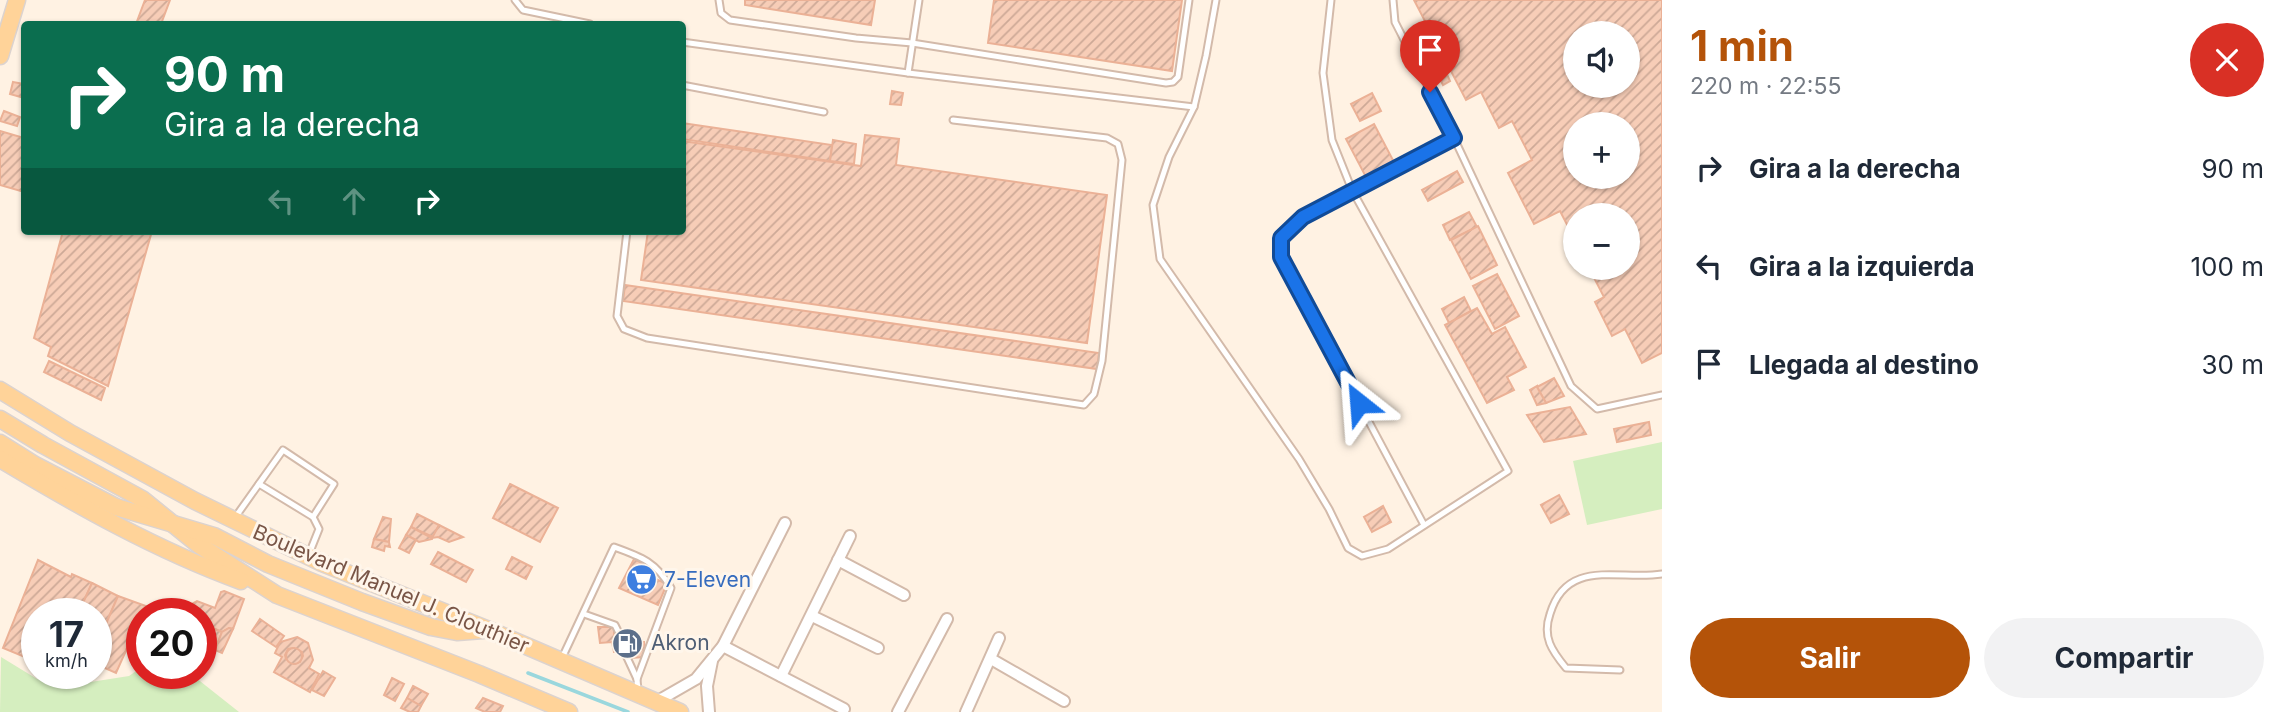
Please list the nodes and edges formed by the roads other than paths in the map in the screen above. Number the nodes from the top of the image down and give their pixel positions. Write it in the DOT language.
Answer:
graph roads {
  1 [pos="17,0"];
  2 [pos="515,0"];
  3 [pos="719,0"];
  4 [pos="919,0"];
  5 [pos="1189,0"];
  6 [pos="1216,0"];
  7 [pos="1331,0"];
  8 [pos="1393,0"];
  9 [pos="576,21"];
  10 [pos="686,43"];
  11 [pos="912,43"];
  12 [pos="0,56"];
  13 [pos="908,73"];
  14 [pos="686,86"];
  15 [pos="1194,107"];
  16 [pos="824,112"];
  17 [pos="953,120"];
  18 [pos="1454,138"];
  19 [pos="1352,190"];
  20 [pos="627,235"];
  21 [pos="0,390"];
  22 [pos="1662,395"];
  23 [pos="0,419"];
  24 [pos="0,443"];
  25 [pos="0,460"];
  26 [pos="259,484"];
  27 [pos="313,517"];
  28 [pos="233,520"];
  29 [pos="785,523"];
  30 [pos="173,524"];
  31 [pos="1424,525"];
  32 [pos="850,536"];
  33 [pos="307,556"];
  34 [pos="838,560"];
  35 [pos="1662,574"];
  36 [pos="277,595"];
  37 [pos="904,595"];
  38 [pos="584,614"];
  39 [pos="811,616"];
  40 [pos="947,619"];
  41 [pos="489,630"];
  42 [pos="620,635"];
  43 [pos="999,638"];
  44 [pos="723,646"];
  45 [pos="878,648"];
  46 [pos="624,651"];
  47 [pos="713,658"];
  48 [pos="991,659"];
  49 [pos="561,661"];
  50 [pos="1620,670"];
  51 [pos="781,676"];
  52 [pos="638,687"];
  53 [pos="1064,701"];
  54 [pos="656,702"];
  55 [pos="844,709"];
  56 [pos="569,712"];
  57 [pos="680,712"];
  58 [pos="709,712"];
  59 [pos="898,712"];
  60 [pos="966,712"];
  1 -- 12 [label="main road"];
  2 -- 9 [label="lane"];
  3 -- 11 [label="lane"];
  4 -- 11 [label="lane"];
  5 -- 11 [label="lane"];
  6 -- 15 [label="lane"];
  7 -- 19 [label="lane"];
  8 -- 18 [label="lane"];
  10 -- 13 [label="lane"];
  11 -- 13 [label="lane"];
  13 -- 15 [label="lane"];
  14 -- 16 [label="lane"];
  15 -- 31 [label="lane"];
  17 -- 20 [label="lane"];
  18 -- 19 [label="lane"];
  18 -- 22 [label="lane"];
  19 -- 31 [label="lane"];
  19 -- 31 [label="lane"];
  21 -- 28 [label="main road, Boulevard Manuel J. Clouthier"];
  23 -- 30 [label="main road, Boulevard Manuel J. Clouthier"];
  24 -- 30 [label="main road"];
  25 -- 36 [label="main road"];
  26 -- 27 [label="lane"];
  26 -- 27 [label="lane"];
  26 -- 28 [label="lane"];
  27 -- 33 [label="lane"];
  28 -- 33 [label="main road, Boulevard Manuel J. Clouthier"];
  29 -- 44 [label="street"];
  30 -- 36 [label="main road, Boulevard Manuel J. Clouthier"];
  30 -- 41 [label="main road"];
  32 -- 34 [label="street"];
  33 -- 41 [label="main road, Boulevard Manuel J. Clouthier"];
  34 -- 37 [label="street"];
  34 -- 39 [label="street"];
  35 -- 50 [label="lane"];
  36 -- 56 [label="main road, Boulevard Manuel J. Clouthier"];
  38 -- 42 [label="lane"];
  38 -- 49 [label="lane"];
  38 -- 52 [label="lane"];
  39 -- 45 [label="street"];
  39 -- 51 [label="street"];
  40 -- 59 [label="street"];
  41 -- 49 [label="main road, Boulevard Manuel J. Clouthier"];
  43 -- 48 [label="street"];
  44 -- 47 [label="street"];
  44 -- 51 [label="street"];
  46 -- 52 [label="lane"];
  47 -- 54 [label="street"];
  47 -- 58 [label="street"];
  48 -- 53 [label="street"];
  48 -- 60 [label="street"];
  49 -- 52 [label="main road, Boulevard Manuel J. Clouthier"];
  51 -- 55 [label="street"];
  52 -- 54 [label="main road, Boulevard Manuel J. Clouthier"];
  54 -- 57 [label="main road, Boulevard Manuel J. Clouthier"];
}
